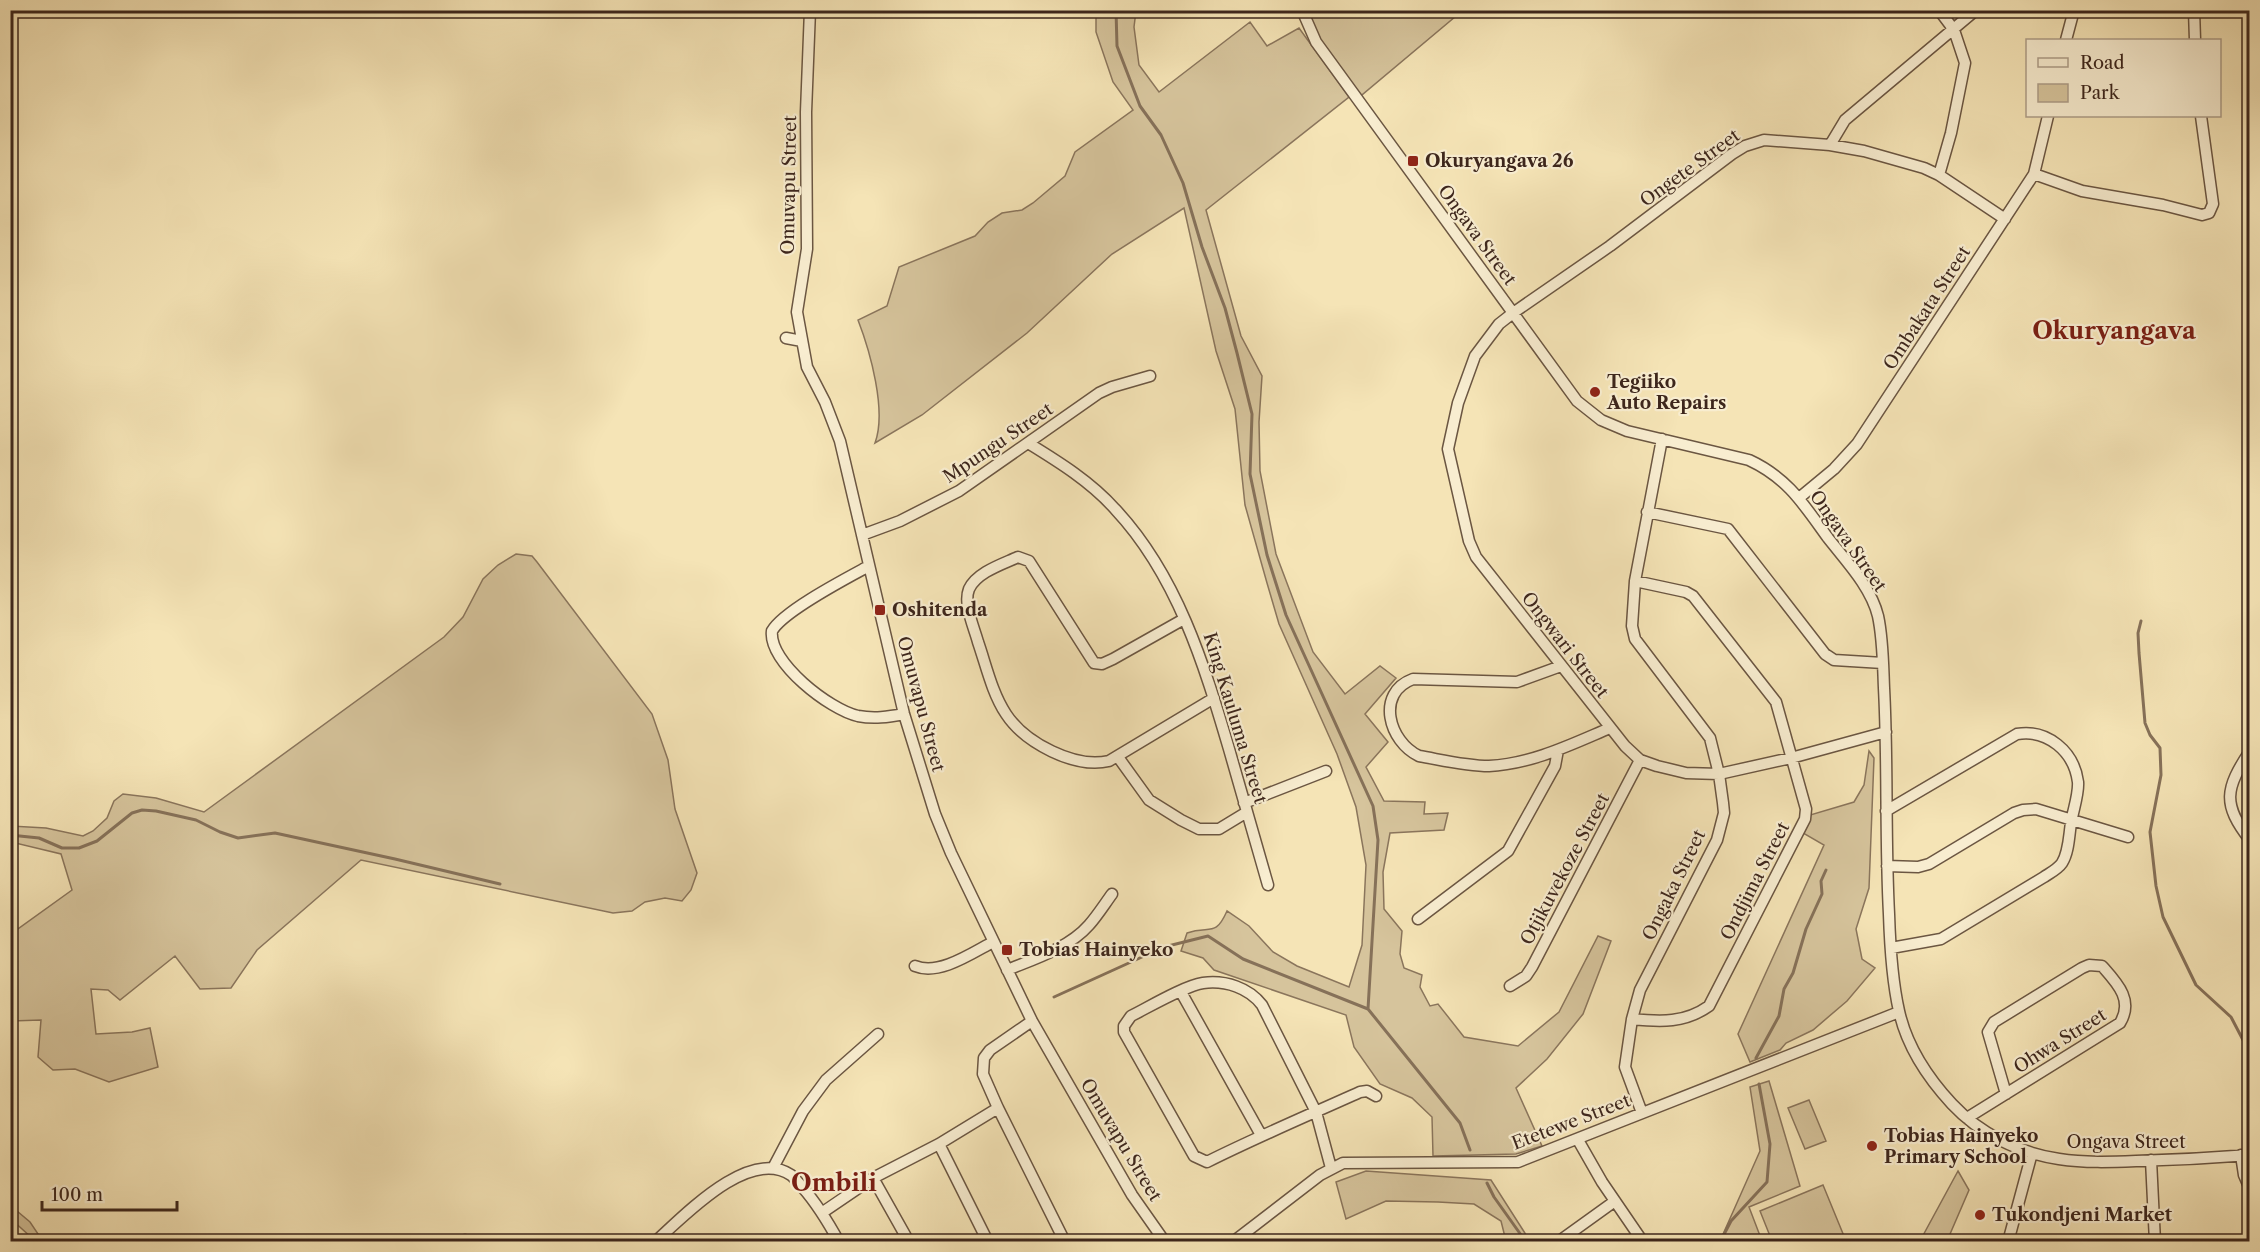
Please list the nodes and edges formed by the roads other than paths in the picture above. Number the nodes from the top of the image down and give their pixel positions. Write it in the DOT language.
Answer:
graph roads {
  1 [pos="810,10"];
  2 [pos="1302,10"];
  3 [pos="1939,10"];
  4 [pos="1976,10"];
  5 [pos="2074,10"];
  6 [pos="2194,10"];
  7 [pos="1954,30"];
  8 [pos="2066,39"];
  9 [pos="2194,39"];
  10 [pos="2048,117"];
  11 [pos="2201,117"];
  12 [pos="1830,145"];
  13 [pos="2034,174"];
  14 [pos="1938,175"];
  15 [pos="2005,219"];
  16 [pos="1513,312"];
  17 [pos="786,338"];
  18 [pos="802,341"];
  19 [pos="1150,376"];
  20 [pos="1662,439"];
  21 [pos="1028,443"];
  22 [pos="1798,498"];
  23 [pos="1647,512"];
  24 [pos="862,535"];
  25 [pos="869,566"];
  26 [pos="1635,581"];
  27 [pos="1184,619"];
  28 [pos="1883,663"];
  29 [pos="1561,666"];
  30 [pos="1214,698"];
  31 [pos="904,714"];
  32 [pos="1610,728"];
  33 [pos="1886,732"];
  34 [pos="1558,750"];
  35 [pos="2250,751"];
  36 [pos="1118,757"];
  37 [pos="1791,758"];
  38 [pos="1640,760"];
  39 [pos="1326,771"];
  40 [pos="1719,774"];
  41 [pos="1246,807"];
  42 [pos="1886,811"];
  43 [pos="2072,819"];
  44 [pos="2128,837"];
  45 [pos="2250,840"];
  46 [pos="1887,866"];
  47 [pos="1268,885"];
  48 [pos="1112,894"];
  49 [pos="1418,919"];
  50 [pos="993,942"];
  51 [pos="1890,948"];
  52 [pos="915,966"];
  53 [pos="1007,970"];
  54 [pos="1510,986"];
  55 [pos="1181,992"];
  56 [pos="1899,1012"];
  57 [pos="1632,1019"];
  58 [pos="1032,1021"];
  59 [pos="879,1034"];
  60 [pos="2006,1094"];
  61 [pos="1376,1096"];
  62 [pos="998,1108"];
  63 [pos="1316,1112"];
  64 [pos="1642,1113"];
  65 [pos="1967,1118"];
  66 [pos="1261,1135"];
  67 [pos="1578,1140"];
  68 [pos="939,1144"];
  69 [pos="2032,1153"];
  70 [pos="2245,1155"];
  71 [pos="2151,1160"];
  72 [pos="773,1168"];
  73 [pos="1331,1168"];
  74 [pos="873,1178"];
  75 [pos="2250,1189"];
  76 [pos="1615,1201"];
  77 [pos="823,1212"];
  78 [pos="1151,1220"];
  79 [pos="1256,1226"];
  80 [pos="655,1242"];
  81 [pos="839,1242"];
  82 [pos="909,1242"];
  83 [pos="988,1242"];
  84 [pos="1065,1242"];
  85 [pos="1165,1242"];
  86 [pos="1172,1242"];
  87 [pos="1233,1242"];
  88 [pos="1242,1242"];
  89 [pos="1558,1242"];
  90 [pos="1643,1242"];
  91 [pos="2008,1242"];
  92 [pos="2155,1242"];
  1 -- 18 [label="street, Omuvapu Street"];
  2 -- 16 [label="street, Ongava Street"];
  3 -- 7 [label="street"];
  4 -- 7 [label="street"];
  5 -- 8 [label="street"];
  6 -- 9 [label="street"];
  7 -- 12 [label="street"];
  7 -- 14 [label="street"];
  10 -- 13 [label="street, Ombakata Street"];
  11 -- 13 [label="street"];
  12 -- 14 [label="street, Ongete Street"];
  12 -- 16 [label="street, Ongete Street"];
  13 -- 15 [label="street, Ombakata Street"];
  14 -- 15 [label="street, Ongete Street"];
  15 -- 22 [label="street, Ombakata Street"];
  16 -- 20 [label="street, Ongava Street"];
  16 -- 29 [label="street, Ongwari Street"];
  17 -- 18 [label="street"];
  18 -- 24 [label="street, Omuvapu Street"];
  19 -- 21 [label="street, Mpungu Street"];
  20 -- 22 [label="street, Ongava Street"];
  20 -- 23 [label="street, Ongaka Street"];
  21 -- 24 [label="street, Mpungu Street"];
  21 -- 27 [label="street, King Kauluma Street"];
  22 -- 28 [label="street, Ongava Street"];
  23 -- 26 [label="street, Ongaka Street"];
  23 -- 28 [label="street"];
  24 -- 25 [label="street, Omuvapu Street"];
  25 -- 31 [label="street, Omuvapu Street"];
  25 -- 31 [label="street"];
  26 -- 37 [label="street, Ondjima Street"];
  26 -- 40 [label="street, Ongaka Street"];
  27 -- 30 [label="street, King Kauluma Street"];
  27 -- 36 [label="street"];
  28 -- 33 [label="street, Ongava Street"];
  29 -- 32 [label="street, Ongwari Street"];
  29 -- 34 [label="street"];
  30 -- 36 [label="street"];
  30 -- 41 [label="street, King Kauluma Street"];
  31 -- 50 [label="street, Omuvapu Street"];
  32 -- 34 [label="street"];
  32 -- 38 [label="street, Ongwari Street"];
  33 -- 37 [label="street, Ongwari Street"];
  33 -- 42 [label="street, Ongava Street"];
  34 -- 49 [label="street"];
  35 -- 45 [label="street"];
  36 -- 41 [label="street"];
  37 -- 40 [label="street, Ongwari Street"];
  37 -- 57 [label="street, Ondjima Street"];
  38 -- 40 [label="street, Ongwari Street"];
  38 -- 54 [label="street, Otjikuvekoze Street"];
  39 -- 41 [label="street"];
  40 -- 57 [label="street, Ongaka Street"];
  41 -- 47 [label="street, King Kauluma Street"];
  42 -- 43 [label="street"];
  42 -- 46 [label="street, Ongava Street"];
  43 -- 44 [label="street"];
  43 -- 46 [label="street"];
  43 -- 51 [label="street"];
  46 -- 51 [label="street, Ongava Street"];
  48 -- 53 [label="street"];
  50 -- 52 [label="street"];
  50 -- 53 [label="street, Omuvapu Street"];
  51 -- 56 [label="street, Ongava Street"];
  53 -- 58 [label="street, Omuvapu Street"];
  55 -- 63 [label="street"];
  55 -- 66 [label="street"];
  55 -- 66 [label="street"];
  56 -- 64 [label="street, Etetewe Street"];
  56 -- 65 [label="street, Ongava Street"];
  57 -- 64 [label="street, Ongaka Street"];
  58 -- 62 [label="street"];
  58 -- 78 [label="street, Omuvapu Street"];
  59 -- 72 [label="street"];
  60 -- 60 [label="street, Ohwa Street"];
  60 -- 65 [label="street, Ohwa Street"];
  61 -- 63 [label="street"];
  62 -- 68 [label="street"];
  62 -- 84 [label="street"];
  63 -- 66 [label="street"];
  63 -- 73 [label="street"];
  64 -- 67 [label="street, Etetewe Street"];
  65 -- 69 [label="street, Ongava Street"];
  67 -- 73 [label="street, Etetewe Street"];
  67 -- 76 [label="street"];
  68 -- 74 [label="street"];
  68 -- 83 [label="street"];
  69 -- 71 [label="street, Ongava Street"];
  69 -- 91 [label="street"];
  70 -- 71 [label="street, Ongava Street"];
  70 -- 75 [label="street"];
  71 -- 92 [label="street"];
  72 -- 77 [label="street"];
  72 -- 80 [label="street"];
  73 -- 79 [label="street, Etetewe Street"];
  74 -- 77 [label="street"];
  74 -- 82 [label="street"];
  76 -- 89 [label="street"];
  76 -- 90 [label="street"];
  77 -- 81 [label="street"];
  78 -- 85 [label="street, Omuvapu Street"];
  78 -- 86 [label="street, Omuvapu Street"];
  79 -- 87 [label="street, Etetewe Street"];
  79 -- 88 [label="street, Etetewe Street"];
}
